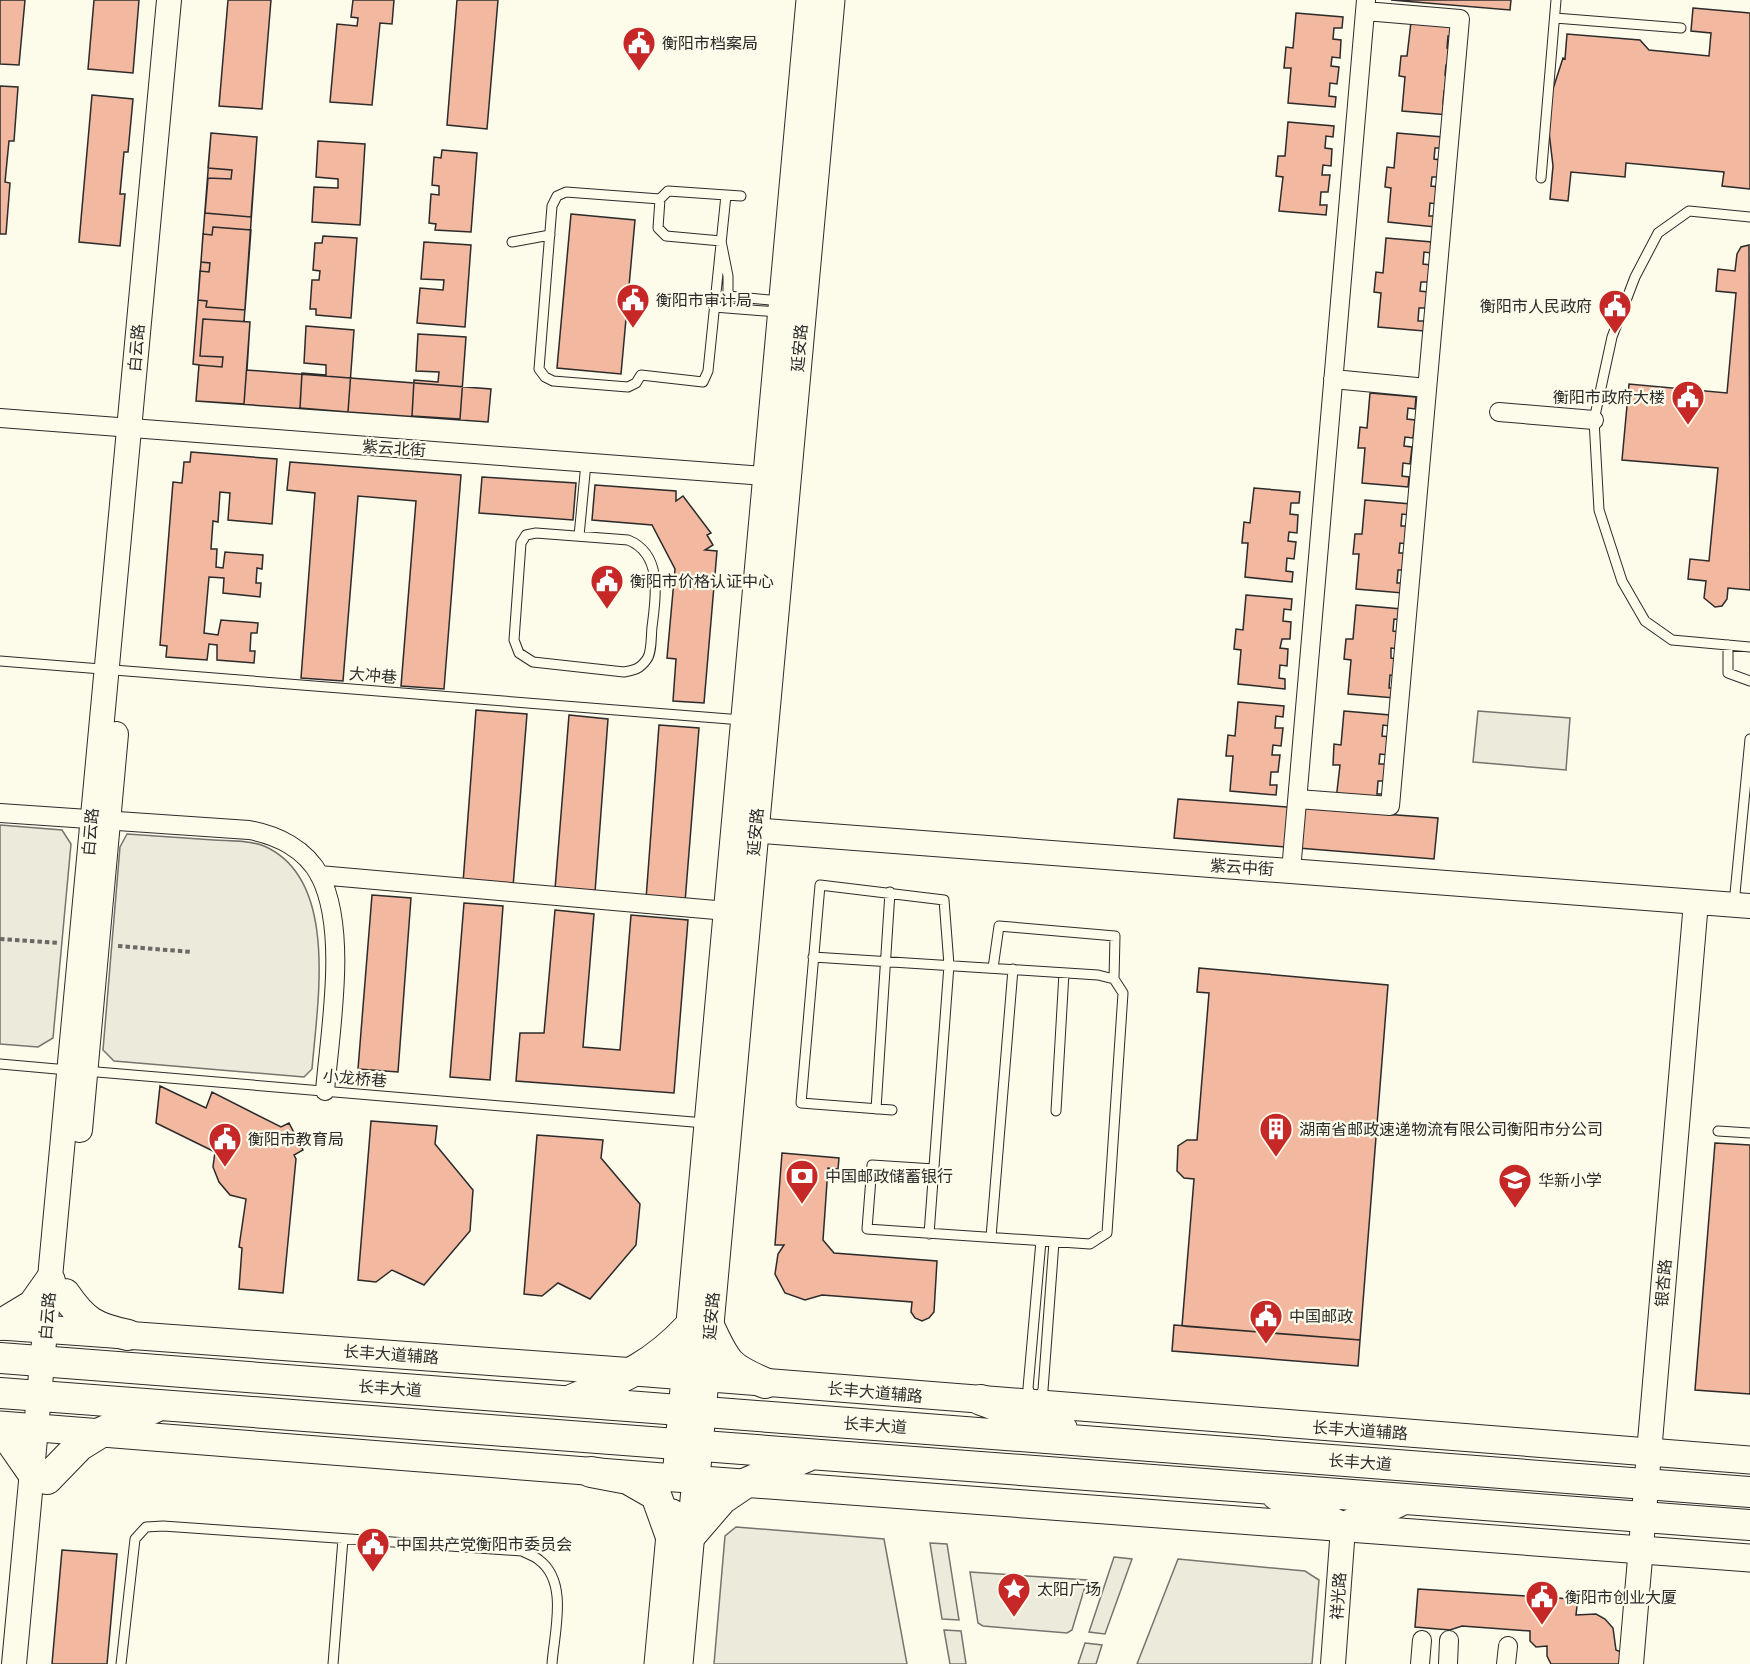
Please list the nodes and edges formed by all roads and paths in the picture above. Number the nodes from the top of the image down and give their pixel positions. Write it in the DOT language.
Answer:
graph roads {
  1 [pos="169,0"];
  2 [pos="184,0"];
  3 [pos="810,0"];
  4 [pos="831,0"];
  5 [pos="1556,0"];
  6 [pos="1365,6"];
  7 [pos="1555,18"];
  8 [pos="1681,28"];
  9 [pos="1541,178"];
  10 [pos="726,195"];
  11 [pos="741,196"];
  12 [pos="660,199"];
  13 [pos="1750,217"];
  14 [pos="550,235"];
  15 [pos="721,241"];
  16 [pos="512,242"];
  17 [pos="714,307"];
  18 [pos="782,307"];
  19 [pos="1334,379"];
  20 [pos="1427,388"];
  21 [pos="1499,412"];
  22 [pos="0,418"];
  23 [pos="1594,420"];
  24 [pos="137,428"];
  25 [pos="586,463"];
  26 [pos="777,478"];
  27 [pos="579,536"];
  28 [pos="1728,645"];
  29 [pos="1750,647"];
  30 [pos="0,661"];
  31 [pos="114,669"];
  32 [pos="1750,681"];
  33 [pos="744,720"];
  34 [pos="1750,739"];
  35 [pos="1298,799"];
  36 [pos="0,813"];
  37 [pos="100,820"];
  38 [pos="745,830"];
  39 [pos="1292,871"];
  40 [pos="319,875"];
  41 [pos="890,892"];
  42 [pos="1696,902"];
  43 [pos="1742,905"];
  44 [pos="727,911"];
  45 [pos="0,939"];
  46 [pos="69,944"];
  47 [pos="116,945"];
  48 [pos="192,952"];
  49 [pos="813,957"];
  50 [pos="886,962"];
  51 [pos="949,965"];
  52 [pos="993,968"];
  53 [pos="1013,969"];
  54 [pos="1064,973"];
  55 [pos="1114,979"];
  56 [pos="0,1065"];
  57 [pos="77,1071"];
  58 [pos="325,1090"];
  59 [pos="876,1108"];
  60 [pos="892,1110"];
  61 [pos="1056,1111"];
  62 [pos="708,1123"];
  63 [pos="1718,1131"];
  64 [pos="1750,1134"];
  65 [pos="934,1169"];
  66 [pos="929,1234"];
  67 [pos="991,1238"];
  68 [pos="1041,1241"];
  69 [pos="1054,1242"];
  70 [pos="57,1288"];
  71 [pos="0,1325"];
  72 [pos="699,1328"];
  73 [pos="53,1329"];
  74 [pos="128,1335"];
  75 [pos="0,1358"];
  76 [pos="50,1362"];
  77 [pos="635,1372"];
  78 [pos="695,1377"];
  79 [pos="765,1383"];
  80 [pos="0,1393"];
  81 [pos="47,1397"];
  82 [pos="981,1400"];
  83 [pos="567,1401"];
  84 [pos="161,1405"];
  85 [pos="692,1411"];
  86 [pos="1033,1420"];
  87 [pos="0,1425"];
  88 [pos="44,1428"];
  89 [pos="0,1433"];
  90 [pos="100,1433"];
  91 [pos="689,1445"];
  92 [pos="1648,1452"];
  93 [pos="813,1454"];
  94 [pos="1750,1460"];
  95 [pos="1029,1470"];
  96 [pos="591,1472"];
  97 [pos="39,1476"];
  98 [pos="686,1479"];
  99 [pos="744,1484"];
  100 [pos="1645,1484"];
  101 [pos="1263,1488"];
  102 [pos="1750,1492"];
  103 [pos="1404,1498"];
  104 [pos="1643,1516"];
  105 [pos="1750,1525"];
  106 [pos="1343,1528"];
  107 [pos="681,1535"];
  108 [pos="343,1539"];
  109 [pos="1640,1550"];
  110 [pos="1750,1558"];
  111 [pos="1422,1640"];
  112 [pos="1449,1640"];
  113 [pos="14,1664"];
  114 [pos="30,1664"];
  115 [pos="121,1664"];
  116 [pos="333,1664"];
  117 [pos="552,1664"];
  118 [pos="658,1664"];
  119 [pos="679,1664"];
  120 [pos="1334,1664"];
  121 [pos="1420,1664"];
  122 [pos="1448,1664"];
  123 [pos="1631,1664"];
  1 -- 24 [label="street, 白云路"];
  2 -- 24 [label="street, 白云路"];
  3 -- 18 [label="main road, 延安路"];
  4 -- 26 [label="main road, 延安路"];
  5 -- 7 [label="lane"];
  6 -- 19 [label="street"];
  6 -- 20 [label="street"];
  7 -- 8 [label="lane"];
  7 -- 9 [label="lane"];
  10 -- 11 [label="lane"];
  10 -- 12 [label="lane"];
  10 -- 15 [label="lane"];
  12 -- 14 [label="lane"];
  12 -- 15 [label="lane"];
  13 -- 23 [label="lane"];
  14 -- 16 [label="lane"];
  14 -- 17 [label="lane"];
  15 -- 17 [label="lane"];
  15 -- 18 [label="lane"];
  17 -- 18 [label="lane"];
  18 -- 26 [label="main road, 延安路"];
  19 -- 20 [label="street"];
  19 -- 35 [label="street"];
  20 -- 35 [label="street"];
  21 -- 23 [label="street"];
  22 -- 24 [label="street, 紫云北街"];
  23 -- 28 [label="lane"];
  24 -- 25 [label="street, 紫云北街"];
  24 -- 31 [label="street, 白云路"];
  25 -- 26 [label="street, 紫云北街"];
  25 -- 27 [label="lane"];
  26 -- 33 [label="main road, 延安路"];
  26 -- 38 [label="main road, 延安路"];
  27 -- 27 [label="lane"];
  28 -- 29 [label="lane"];
  28 -- 32 [label="lane"];
  30 -- 31 [label="lane, 大冲巷"];
  31 -- 33 [label="lane, 大冲巷"];
  31 -- 37 [label="street, 白云路"];
  33 -- 38 [label="main road, 延安路"];
  34 -- 43 [label="lane"];
  35 -- 39 [label="street"];
  36 -- 37 [label="street"];
  37 -- 40 [label="street"];
  37 -- 57 [label="street, 白云路"];
  38 -- 39 [label="street, 紫云中街"];
  38 -- 44 [label="main road, 延安路"];
  38 -- 72 [label="main road, 延安路"];
  39 -- 42 [label="street, 紫云中街"];
  40 -- 44 [label="street"];
  40 -- 58 [label="street"];
  41 -- 49 [label="lane"];
  41 -- 50 [label="lane"];
  41 -- 51 [label="lane"];
  42 -- 43 [label="street, 紫云中街"];
  42 -- 92 [label="street, 银杏路"];
  44 -- 62 [label="main road, 延安路"];
  45 -- 46 [label="path"];
  47 -- 48 [label="path"];
  49 -- 50 [label="lane"];
  49 -- 59 [label="lane"];
  50 -- 51 [label="lane"];
  50 -- 59 [label="lane"];
  51 -- 52 [label="lane"];
  51 -- 65 [label="lane"];
  52 -- 53 [label="lane"];
  52 -- 55 [label="lane"];
  53 -- 54 [label="lane"];
  53 -- 67 [label="lane"];
  54 -- 55 [label="lane"];
  54 -- 61 [label="lane"];
  55 -- 69 [label="lane"];
  56 -- 57 [label="lane, 小龙桥巷"];
  57 -- 58 [label="lane, 小龙桥巷"];
  57 -- 70 [label="street, 白云路"];
  58 -- 62 [label="lane, 小龙桥巷"];
  59 -- 60 [label="lane"];
  62 -- 72 [label="main road, 延安路"];
  63 -- 64 [label="lane"];
  65 -- 66 [label="lane"];
  65 -- 66 [label="lane"];
  66 -- 67 [label="lane"];
  67 -- 68 [label="lane"];
  68 -- 69 [label="lane"];
  68 -- 86 [label="lane"];
  69 -- 86 [label="lane"];
  70 -- 71 [label="main road"];
  70 -- 73 [label="street, 白云路"];
  70 -- 74 [label="main road"];
  71 -- 73 [label="main road, 长丰大道辅路"];
  72 -- 77 [label="main road"];
  72 -- 78 [label="main road, 延安路"];
  72 -- 79 [label="main road"];
  73 -- 74 [label="main road, 长丰大道辅路"];
  73 -- 76 [label="street, 白云路"];
  74 -- 77 [label="main road, 长丰大道辅路"];
  75 -- 76 [label="main road, 长丰大道"];
  76 -- 81 [label="street, 白云路"];
  76 -- 83 [label="main road, 长丰大道"];
  77 -- 78 [label="main road, 长丰大道辅路"];
  77 -- 83 [label="main road"];
  78 -- 79 [label="main road, 长丰大道辅路"];
  78 -- 85 [label="main road, 延安路"];
  79 -- 82 [label="main road, 长丰大道辅路"];
  80 -- 81 [label="main road, 长丰大道"];
  81 -- 84 [label="main road, 长丰大道"];
  81 -- 88 [label="street, 白云路"];
  82 -- 86 [label="main road"];
  83 -- 85 [label="main road, 长丰大道"];
  84 -- 90 [label="main road"];
  84 -- 91 [label="main road, 长丰大道"];
  85 -- 86 [label="main road, 长丰大道"];
  85 -- 91 [label="main road, 延安路"];
  86 -- 92 [label="main road, 长丰大道辅路"];
  86 -- 95 [label="main road"];
  86 -- 100 [label="main road, 长丰大道"];
  87 -- 88 [label="main road"];
  88 -- 90 [label="main road"];
  88 -- 97 [label="street, 白云路"];
  89 -- 97 [label="main road"];
  90 -- 96 [label="main road"];
  90 -- 97 [label="main road"];
  91 -- 93 [label="main road, 长丰大道"];
  91 -- 98 [label="main road, 延安路"];
  92 -- 94 [label="main road, 长丰大道辅路"];
  92 -- 100 [label="street, 银杏路"];
  93 -- 95 [label="main road, 长丰大道"];
  93 -- 99 [label="main road"];
  95 -- 101 [label="main road, 长丰大道"];
  96 -- 98 [label="main road"];
  96 -- 107 [label="main road"];
  97 -- 113 [label="street, 白云路"];
  97 -- 114 [label="street, 白云路"];
  98 -- 99 [label="main road"];
  98 -- 107 [label="main road, 延安路"];
  99 -- 106 [label="main road"];
  99 -- 107 [label="main road"];
  100 -- 102 [label="main road, 长丰大道"];
  100 -- 104 [label="street, 银杏路"];
  101 -- 103 [label="main road, 长丰大道"];
  101 -- 106 [label="main road"];
  103 -- 104 [label="main road, 长丰大道"];
  103 -- 106 [label="main road"];
  104 -- 105 [label="main road, 长丰大道"];
  104 -- 109 [label="street, 银杏路"];
  106 -- 109 [label="main road"];
  106 -- 120 [label="street, 祥光路"];
  107 -- 118 [label="main road, 延安路"];
  107 -- 119 [label="main road, 延安路"];
  108 -- 115 [label="lane"];
  108 -- 116 [label="lane"];
  108 -- 117 [label="lane"];
  109 -- 110 [label="main road"];
  109 -- 123 [label="street, 银杏路"];
  111 -- 121 [label="street"];
  112 -- 122 [label="street"];
}
